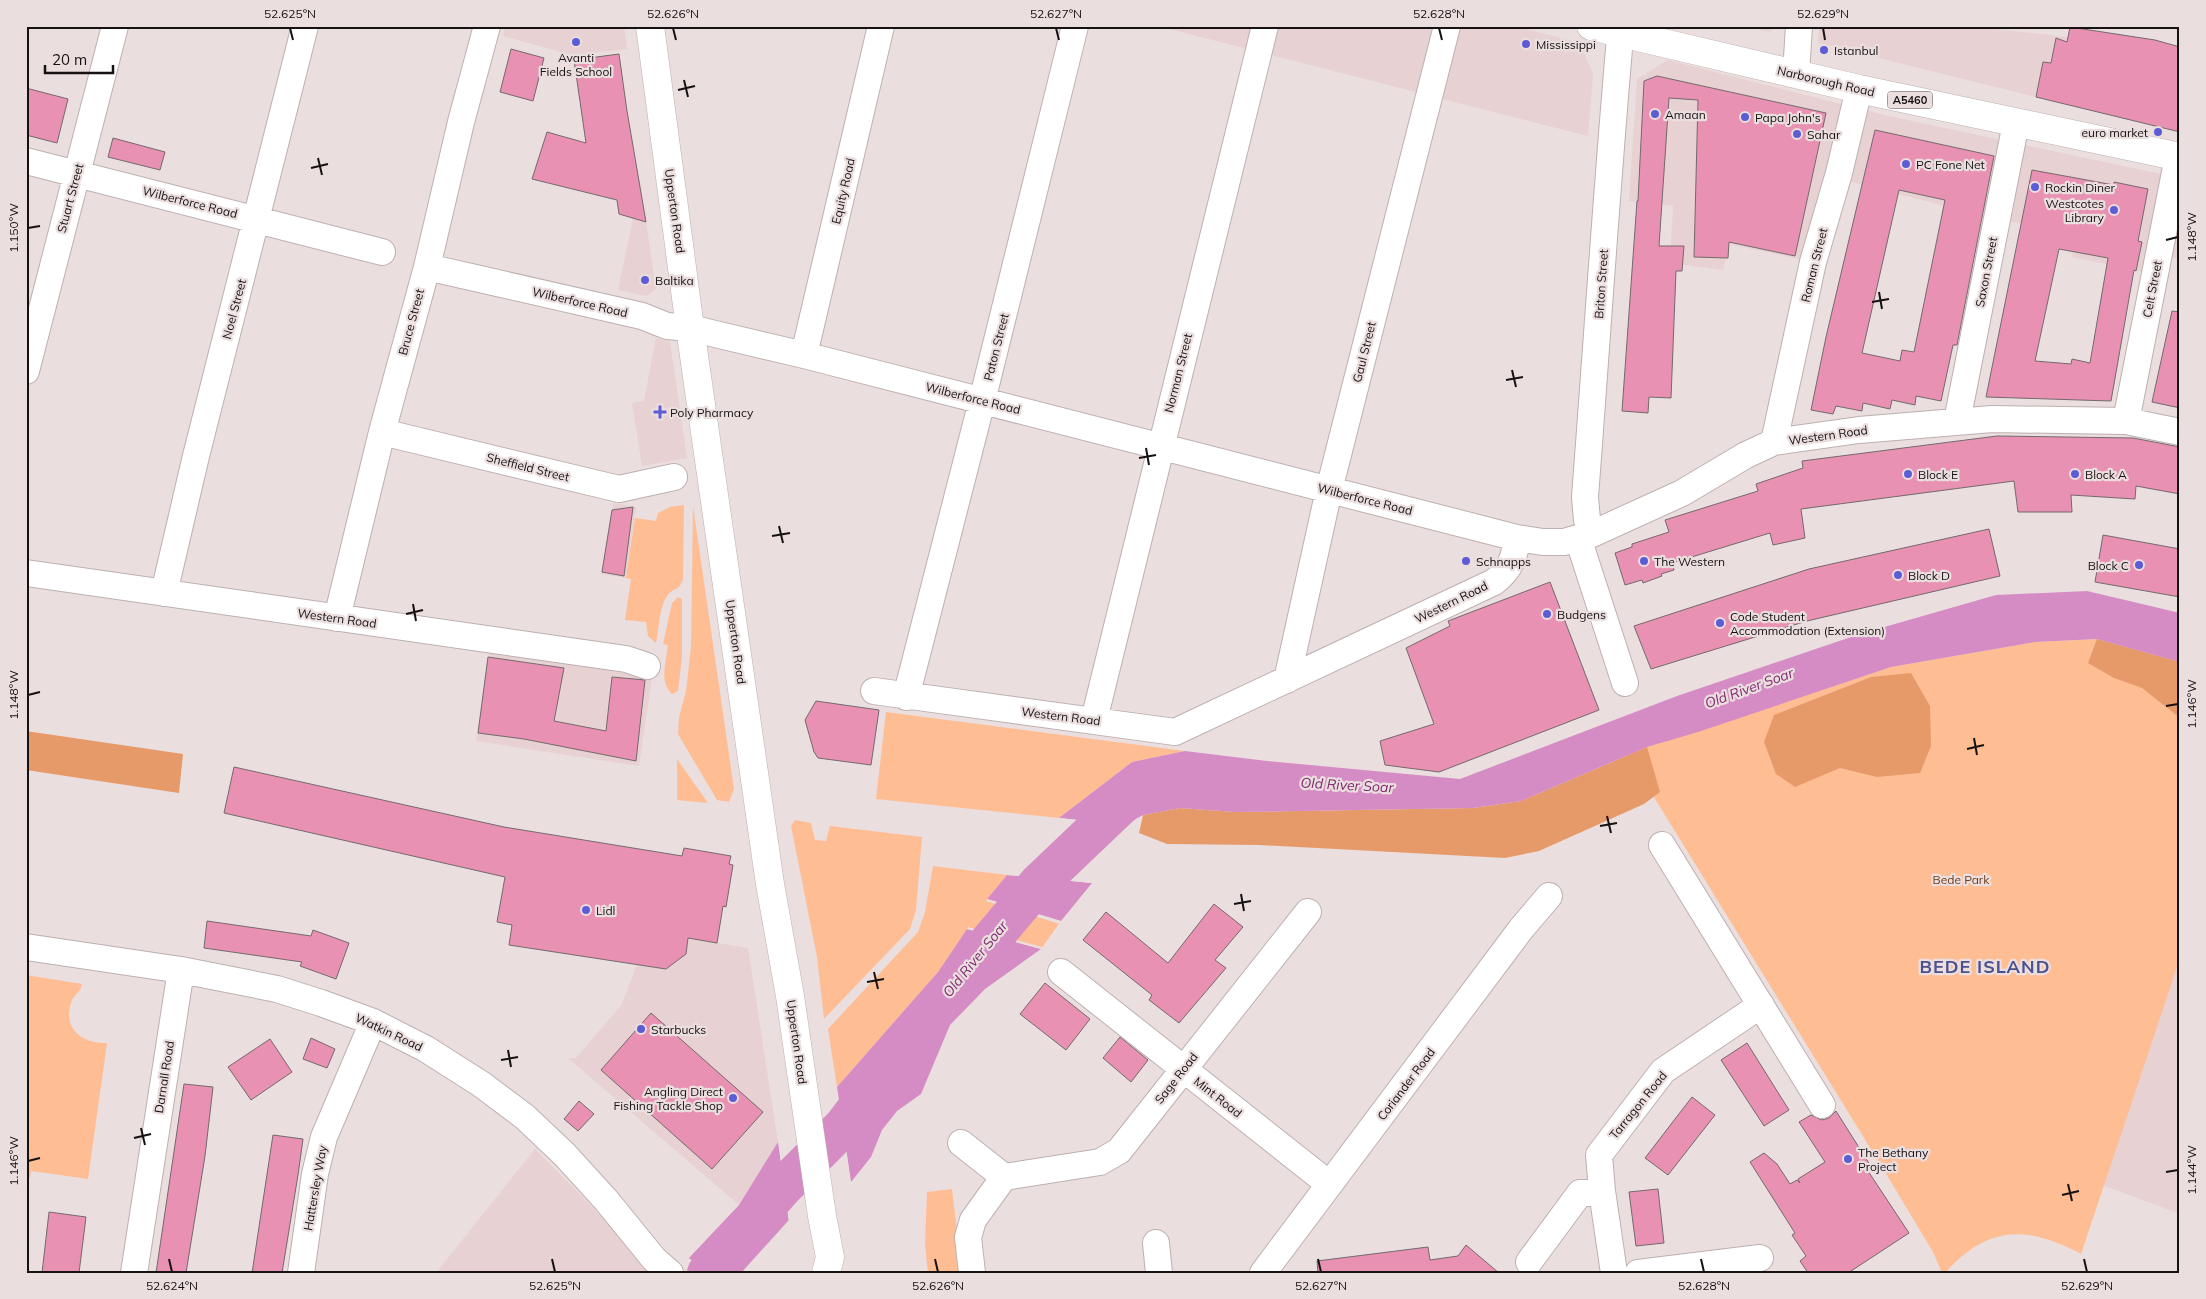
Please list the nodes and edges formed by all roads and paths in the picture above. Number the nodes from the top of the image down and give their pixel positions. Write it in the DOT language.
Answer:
graph roads {
  1 [pos="115,26"];
  2 [pos="305,26"];
  3 [pos="487,26"];
  4 [pos="650,26"];
  5 [pos="882,26"];
  6 [pos="1075,26"];
  7 [pos="1265,26"];
  8 [pos="1447,26"];
  9 [pos="1591,26"];
  10 [pos="1799,26"];
  11 [pos="1620,30"];
  12 [pos="1796,74"];
  13 [pos="1859,89"];
  14 [pos="2016,123"];
  15 [pos="2179,157"];
  16 [pos="26,161"];
  17 [pos="77,174"];
  18 [pos="257,219"];
  19 [pos="382,252"];
  20 [pos="427,266"];
  21 [pos="690,328"];
  22 [pos="804,355"];
  23 [pos="26,371"];
  24 [pos="982,401"];
  25 [pos="1957,421"];
  26 [pos="2126,421"];
  27 [pos="382,432"];
  28 [pos="2180,432"];
  29 [pos="1774,442"];
  30 [pos="1160,447"];
  31 [pos="674,477"];
  32 [pos="1329,490"];
  33 [pos="1585,536"];
  34 [pos="1517,538"];
  35 [pos="26,574"];
  36 [pos="164,593"];
  37 [pos="337,618"];
  38 [pos="647,666"];
  39 [pos="1287,680"];
  40 [pos="1625,683"];
  41 [pos="874,691"];
  42 [pos="906,697"];
  43 [pos="1094,720"];
  44 [pos="1662,845"];
  45 [pos="1549,896"];
  46 [pos="1308,912"];
  47 [pos="26,947"];
  48 [pos="181,970"];
  49 [pos="1061,972"];
  50 [pos="1761,1005"];
  51 [pos="373,1022"];
  52 [pos="1182,1070"];
  53 [pos="1822,1105"];
  54 [pos="960,1143"];
  55 [pos="1004,1177"];
  56 [pos="1329,1184"];
  57 [pos="1602,1191"];
  58 [pos="1156,1243"];
  59 [pos="1760,1258"];
  60 [pos="1529,1262"];
  61 [pos="662,1266"];
  62 [pos="833,1267"];
  63 [pos="134,1273"];
  64 [pos="301,1273"];
  65 [pos="972,1273"];
  66 [pos="1159,1273"];
  67 [pos="1263,1273"];
  68 [pos="1614,1273"];
  69 [pos="1638,1273"];
  1 -- 17 [label="street, Stuart Street"];
  2 -- 18 [label="street, Noel Street"];
  3 -- 20 [label="street, Bruce Street"];
  4 -- 21 [label="street, Upperton Road"];
  5 -- 22 [label="street, Equity Road"];
  6 -- 24 [label="street, Paton Street"];
  7 -- 30 [label="street, Norman Street"];
  8 -- 32 [label="street, Gaul Street"];
  9 -- 11 [label="street, Narborough Road / A5460"];
  10 -- 12 [label="street"];
  11 -- 12 [label="street, Narborough Road / A5460"];
  11 -- 33 [label="street, Briton Street"];
  12 -- 13 [label="street, Narborough Road / A5460"];
  13 -- 14 [label="street, Narborough Road / A5460"];
  13 -- 29 [label="street, Roman Street"];
  14 -- 15 [label="street, Narborough Road / A5460"];
  14 -- 25 [label="street, Saxon Street"];
  15 -- 26 [label="street, Celt Street"];
  16 -- 17 [label="street, Wilberforce Road"];
  17 -- 18 [label="street, Wilberforce Road"];
  17 -- 23 [label="street, Stuart Street"];
  18 -- 19 [label="street, Wilberforce Road"];
  18 -- 36 [label="street, Noel Street"];
  20 -- 21 [label="street, Wilberforce Road"];
  20 -- 27 [label="street, Bruce Street"];
  21 -- 22 [label="street, Wilberforce Road"];
  21 -- 62 [label="street, Upperton Road"];
  22 -- 24 [label="street, Wilberforce Road"];
  24 -- 30 [label="street, Wilberforce Road"];
  24 -- 42 [label="street, Paton Street"];
  25 -- 26 [label="street, Western Road"];
  25 -- 29 [label="street, Western Road"];
  26 -- 28 [label="street, Western Road"];
  27 -- 31 [label="street, Sheffield Street"];
  27 -- 37 [label="street, Bruce Street"];
  29 -- 33 [label="street, Western Road"];
  30 -- 32 [label="street, Wilberforce Road"];
  30 -- 43 [label="street, Norman Street"];
  32 -- 34 [label="street, Wilberforce Road"];
  32 -- 39 [label="street, Gaul Street"];
  33 -- 34 [label="street, Western Road"];
  33 -- 40 [label="street, Briton Street"];
  34 -- 39 [label="street, Western Road"];
  35 -- 36 [label="street, Western Road"];
  36 -- 37 [label="street, Western Road"];
  37 -- 38 [label="street, Western Road"];
  39 -- 43 [label="street, Western Road"];
  41 -- 42 [label="street, Western Road"];
  42 -- 43 [label="street, Western Road"];
  44 -- 50 [label="street"];
  45 -- 56 [label="street, Coriander Road"];
  46 -- 52 [label="street, Sage Road"];
  47 -- 48 [label="street, Watkin Road"];
  48 -- 51 [label="street, Watkin Road"];
  48 -- 63 [label="street, Darnall Road"];
  49 -- 52 [label="street, Mint Road"];
  50 -- 53 [label="street"];
  50 -- 57 [label="street, Tarragon Road"];
  51 -- 61 [label="street, Watkin Road"];
  51 -- 64 [label="street, Hattersley Way"];
  52 -- 55 [label="street, Sage Road"];
  52 -- 56 [label="street, Mint Road"];
  54 -- 55 [label="street"];
  55 -- 65 [label="street"];
  56 -- 67 [label="street, Coriander Road"];
  57 -- 60 [label="street"];
  57 -- 68 [label="street, Tarragon Road"];
  58 -- 66 [label="street"];
  59 -- 69 [label="street"];
}
